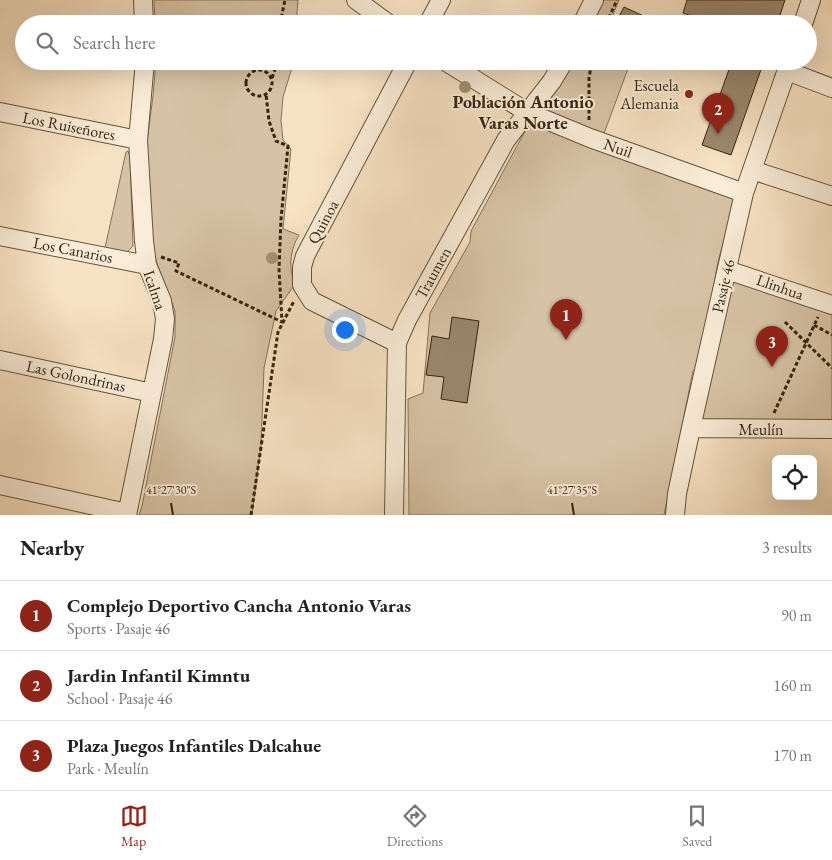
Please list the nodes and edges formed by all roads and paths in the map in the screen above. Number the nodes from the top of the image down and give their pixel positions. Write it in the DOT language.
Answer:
graph roads {
  1 [pos="142,0"];
  2 [pos="285,0"];
  3 [pos="356,0"];
  4 [pos="441,0"];
  5 [pos="594,0"];
  6 [pos="617,0"];
  7 [pos="811,0"];
  8 [pos="143,15"];
  9 [pos="282,15"];
  10 [pos="377,15"];
  11 [pos="433,15"];
  12 [pos="586,15"];
  13 [pos="610,15"];
  14 [pos="806,15"];
  15 [pos="144,70"];
  16 [pos="275,70"];
  17 [pos="403,70"];
  18 [pos="459,70"];
  19 [pos="559,70"];
  20 [pos="590,70"];
  21 [pos="788,70"];
  22 [pos="797,70"];
  23 [pos="272,79"];
  24 [pos="832,88"];
  25 [pos="266,94"];
  26 [pos="0,112"];
  27 [pos="527,112"];
  28 [pos="590,138"];
  29 [pos="138,140"];
  30 [pos="752,170"];
  31 [pos="744,193"];
  32 [pos="832,196"];
  33 [pos="0,236"];
  34 [pos="145,258"];
  35 [pos="727,270"];
  36 [pos="302,285"];
  37 [pos="828,304"];
  38 [pos="282,322"];
  39 [pos="785,322"];
  40 [pos="814,325"];
  41 [pos="832,334"];
  42 [pos="397,343"];
  43 [pos="806,343"];
  44 [pos="0,360"];
  45 [pos="832,368"];
  46 [pos="152,393"];
  47 [pos="691,428"];
  48 [pos="767,429"];
  49 [pos="832,429"];
  50 [pos="0,485"];
  51 [pos="127,514"];
  52 [pos="251,515"];
  53 [pos="394,515"];
  54 [pos="675,515"];
  1 -- 8 [label="street"];
  2 -- 9 [label="path"];
  3 -- 10 [label="street"];
  4 -- 11 [label="street"];
  5 -- 12 [label="street"];
  6 -- 13 [label="path"];
  7 -- 14 [label="street"];
  15 -- 29 [label="street, Icalma"];
  16 -- 23 [label="path"];
  17 -- 36 [label="street, Quinoa"];
  18 -- 27 [label="street, Nuil"];
  19 -- 27 [label="street, Traumen"];
  20 -- 28 [label="path"];
  21 -- 30 [label="street, Pasaje 46"];
  22 -- 24 [label="street"];
  23 -- 25 [label="path"];
  23 -- 25 [label="path"];
  25 -- 38 [label="path"];
  26 -- 29 [label="street, Los Ruiseñores"];
  27 -- 28 [label="street, Nuil"];
  27 -- 42 [label="street, Traumen"];
  28 -- 31 [label="street, Nuil"];
  29 -- 34 [label="street, Icalma"];
  30 -- 31 [label="street, Pasaje 46"];
  30 -- 32 [label="street"];
  31 -- 35 [label="street, Pasaje 46"];
  33 -- 34 [label="street, Los Canarios"];
  34 -- 38 [label="path"];
  34 -- 46 [label="street, Icalma"];
  35 -- 37 [label="street, Llinhua"];
  35 -- 47 [label="street, Pasaje 46"];
  36 -- 38 [label="path"];
  36 -- 42 [label="street"];
  37 -- 40 [label="path"];
  38 -- 52 [label="path"];
  39 -- 43 [label="path"];
  40 -- 41 [label="path"];
  40 -- 43 [label="path"];
  42 -- 53 [label="street, Traumen"];
  43 -- 45 [label="path"];
  43 -- 48 [label="path"];
  44 -- 46 [label="street, Las Golondrinas"];
  46 -- 51 [label="street, Icalma"];
  47 -- 48 [label="street, Meulín"];
  47 -- 54 [label="street, Pasaje 46"];
  48 -- 49 [label="street, Meulín"];
  50 -- 51 [label="street"];
}
